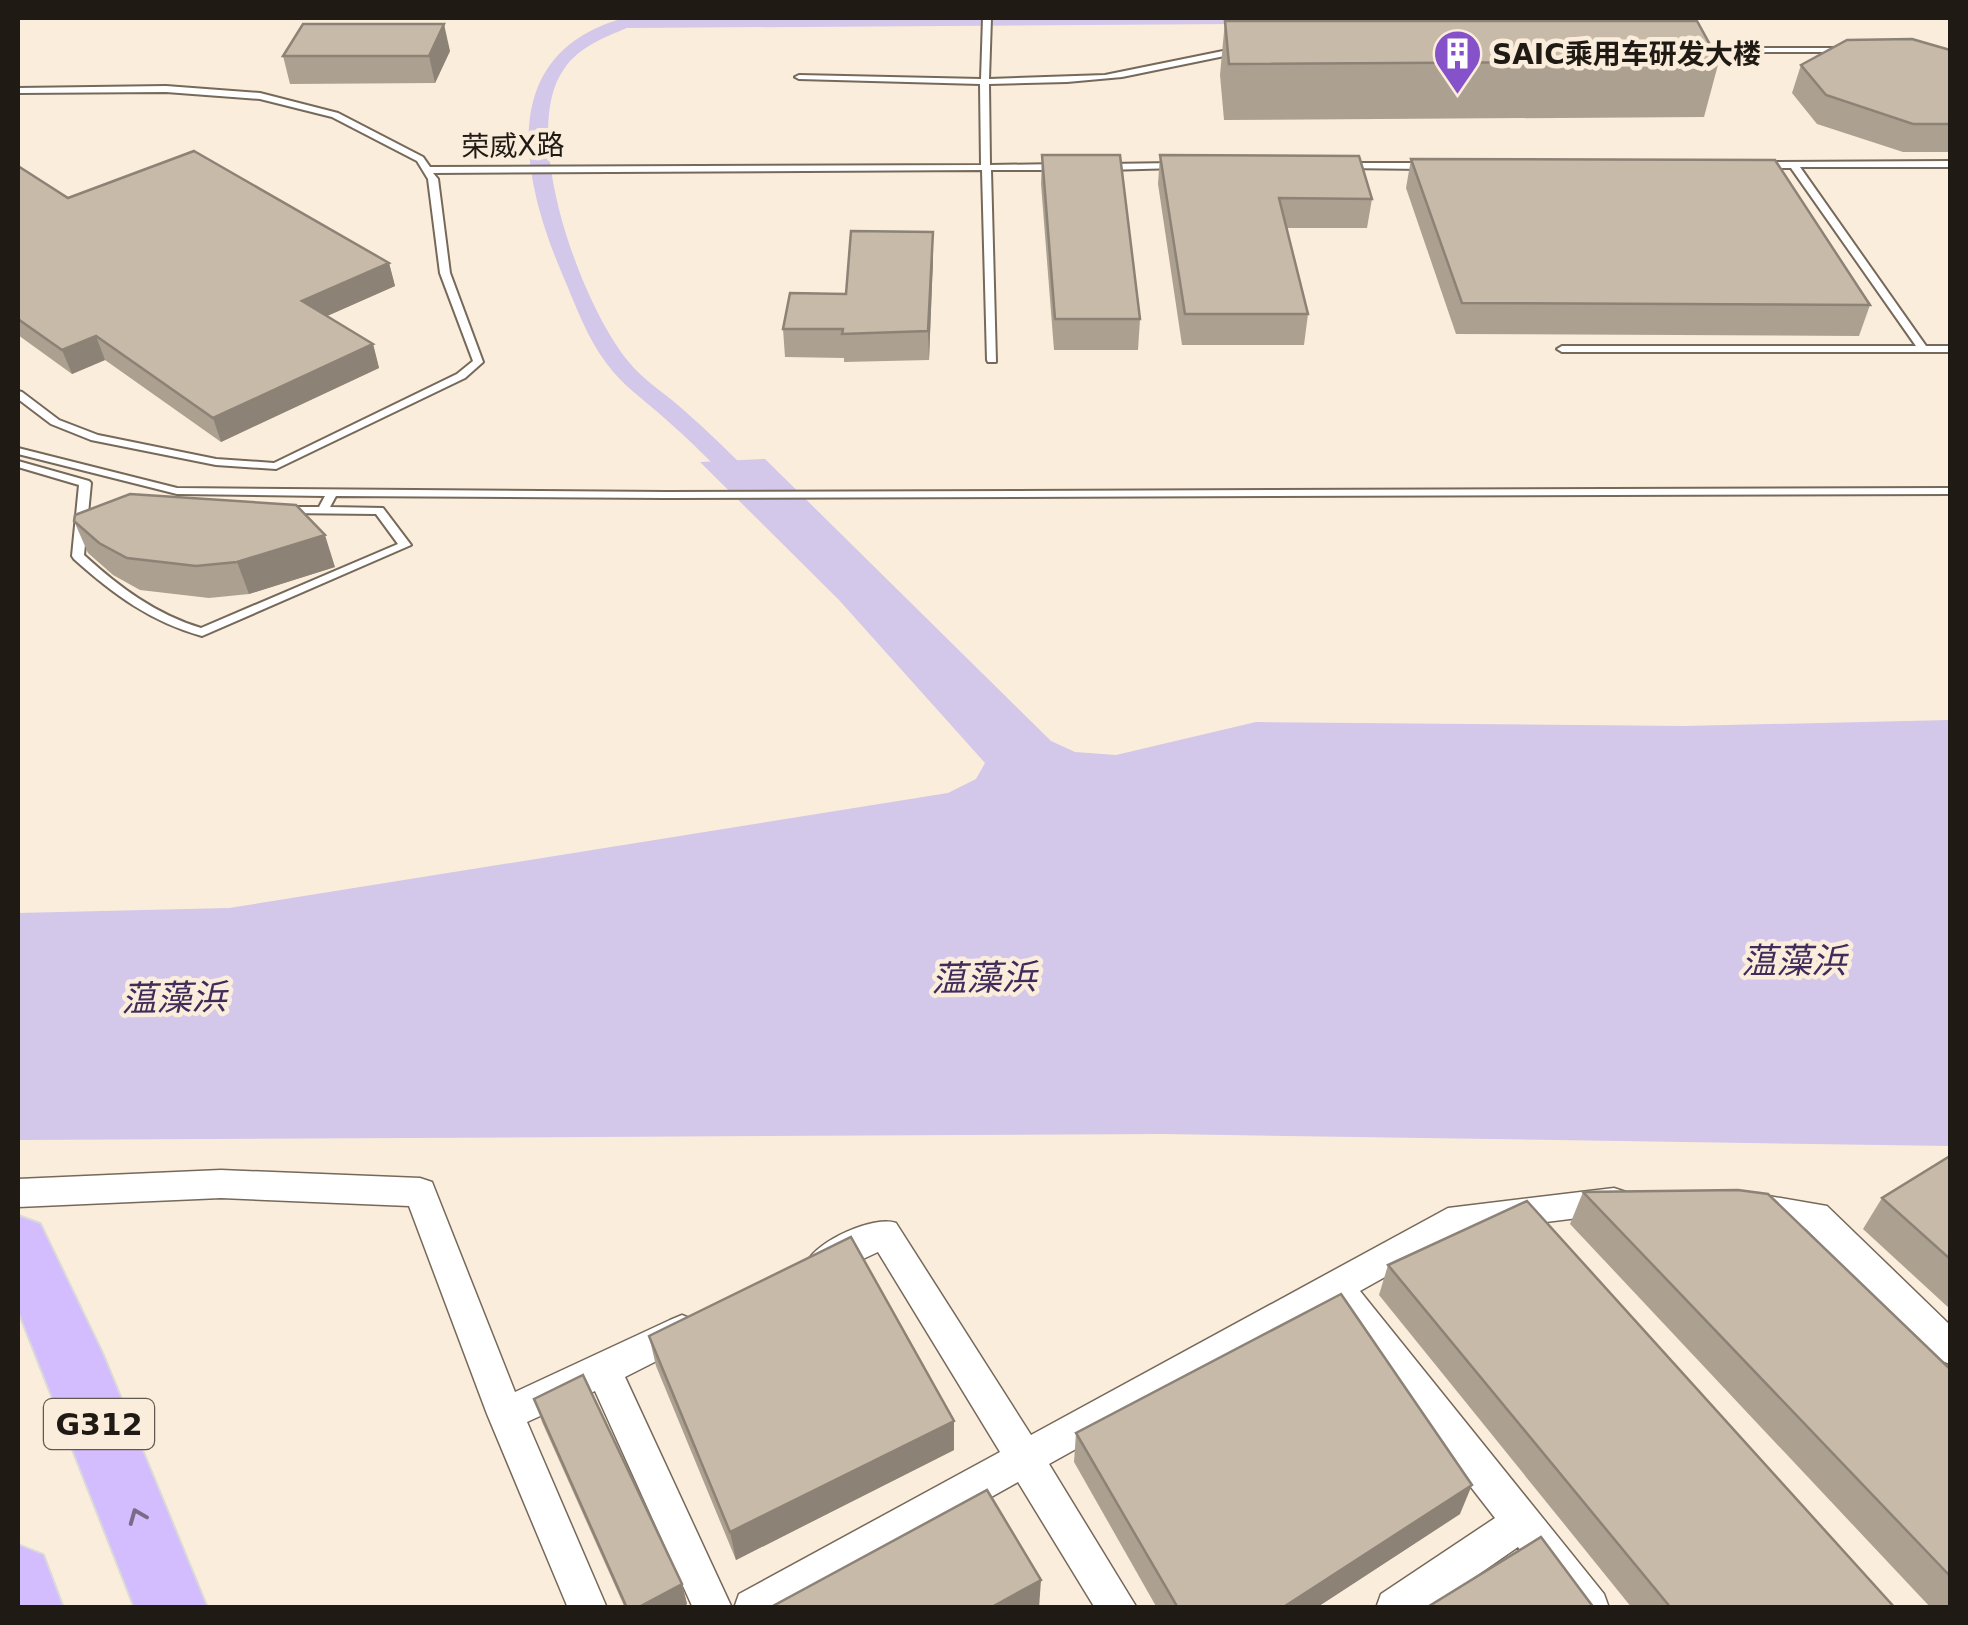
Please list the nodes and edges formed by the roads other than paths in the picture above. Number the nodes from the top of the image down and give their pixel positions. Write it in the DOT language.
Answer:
graph roads {
  1 [pos="987,18"];
  2 [pos="1675,50"];
  3 [pos="1852,50"];
  4 [pos="1243,52"];
  5 [pos="799,77"];
  6 [pos="988,80"];
  7 [pos="18,90"];
  8 [pos="1950,164"];
  9 [pos="1755,165"];
  10 [pos="1794,165"];
  11 [pos="1093,166"];
  12 [pos="1188,166"];
  13 [pos="1325,166"];
  14 [pos="1442,166"];
  15 [pos="986,167"];
  16 [pos="1075,167"];
  17 [pos="430,170"];
  18 [pos="1562,349"];
  19 [pos="1923,349"];
  20 [pos="1950,349"];
  21 [pos="992,360"];
  22 [pos="18,394"];
  23 [pos="18,451"];
  24 [pos="18,464"];
  25 [pos="166,488"];
  26 [pos="1950,491"];
  27 [pos="332,492"];
  28 [pos="84,503"];
  29 [pos="104,504"];
  30 [pos="163,506"];
  31 [pos="270,510"];
  32 [pos="324,512"];
  33 [pos="18,1193"];
  34 [pos="1648,1198"];
  35 [pos="1722,1204"];
  36 [pos="1531,1211"];
  37 [pos="1558,1241"];
  38 [pos="18,1244"];
  39 [pos="796,1276"];
  40 [pos="1336,1287"];
  41 [pos="708,1318"];
  42 [pos="1950,1348"];
  43 [pos="603,1370"];
  44 [pos="505,1414"];
  45 [pos="1027,1457"];
  46 [pos="1522,1522"];
  47 [pos="18,1580"];
  48 [pos="1107,1603"];
  49 [pos="28,1608"];
  50 [pos="171,1608"];
  51 [pos="588,1608"];
  52 [pos="713,1608"];
  53 [pos="754,1608"];
  54 [pos="1395,1608"];
  55 [pos="1590,1608"];
  1 -- 6 [label="lane"];
  2 -- 3 [label="lane"];
  4 -- 6 [label="lane"];
  5 -- 6 [label="lane"];
  6 -- 15 [label="lane"];
  7 -- 17 [label="lane"];
  8 -- 10 [label="lane"];
  9 -- 10 [label="lane"];
  10 -- 19 [label="lane"];
  11 -- 12 [label="lane"];
  13 -- 14 [label="lane"];
  15 -- 16 [label="lane, 荣威X路"];
  15 -- 17 [label="lane, 荣威X路"];
  15 -- 21 [label="lane"];
  17 -- 22 [label="lane"];
  18 -- 19 [label="lane"];
  19 -- 20 [label="lane"];
  23 -- 25 [label="lane"];
  24 -- 28 [label="lane"];
  25 -- 27 [label="lane"];
  25 -- 30 [label="lane"];
  26 -- 27 [label="lane"];
  27 -- 32 [label="lane"];
  28 -- 29 [label="lane"];
  28 -- 32 [label="lane"];
  31 -- 32 [label="lane"];
  33 -- 44 [label="street"];
  34 -- 36 [label="street"];
  35 -- 42 [label="street"];
  36 -- 37 [label="street"];
  36 -- 40 [label="street"];
  50 -- 38 [label="highway, G312, one-way"];
  39 -- 45 [label="street"];
  40 -- 45 [label="street"];
  40 -- 46 [label="street"];
  41 -- 43 [label="street"];
  43 -- 44 [label="street"];
  43 -- 52 [label="street"];
  44 -- 51 [label="street"];
  45 -- 48 [label="street"];
  45 -- 53 [label="street"];
  46 -- 54 [label="street"];
  46 -- 55 [label="street"];
  47 -- 49 [label="highway"];
}
